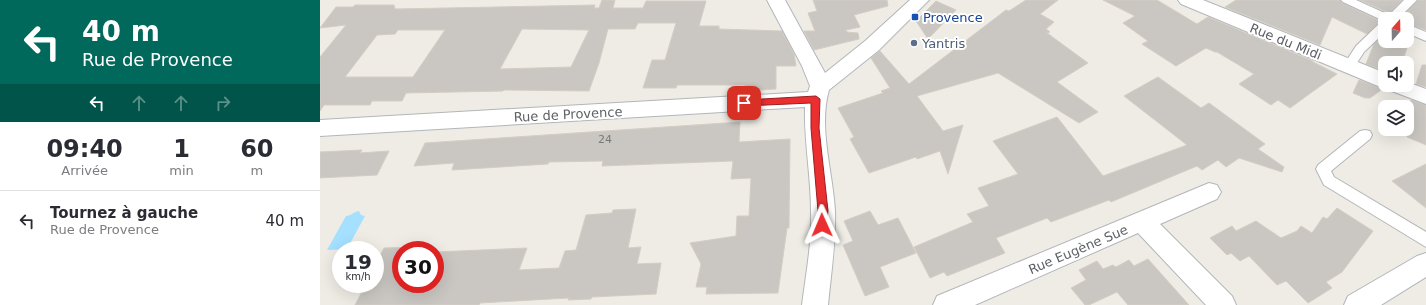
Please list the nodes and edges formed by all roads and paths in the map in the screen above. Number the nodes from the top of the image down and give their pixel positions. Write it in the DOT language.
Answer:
graph roads {
  1 [pos="776,0"];
  2 [pos="920,0"];
  3 [pos="1187,0"];
  4 [pos="1347,0"];
  5 [pos="1411,0"];
  6 [pos="1398,12"];
  7 [pos="1378,14"];
  8 [pos="1414,31"];
  9 [pos="1378,32"];
  10 [pos="1426,37"];
  11 [pos="1349,66"];
  12 [pos="1378,77"];
  13 [pos="1414,92"];
  14 [pos="818,93"];
  15 [pos="1426,97"];
  16 [pos="320,128"];
  17 [pos="1365,135"];
  18 [pos="1210,192"];
  19 [pos="1142,222"];
  20 [pos="1426,240"];
  21 [pos="1426,264"];
  22 [pos="815,305"];
  23 [pos="946,305"];
  24 [pos="1223,305"];
  25 [pos="1357,305"];
  1 -- 14 [label="street"];
  2 -- 14 [label="street"];
  3 -- 11 [label="street, Rue du Midi"];
  4 -- 7 [label="lane"];
  5 -- 6 [label="lane"];
  8 -- 10 [label="lane"];
  9 -- 11 [label="lane"];
  11 -- 12 [label="street, Rue du Midi"];
  13 -- 15 [label="street"];
  14 -- 16 [label="street, Rue de Provence"];
  14 -- 22 [label="street"];
  17 -- 20 [label="lane"];
  18 -- 19 [label="street, Rue Eugène Sue"];
  19 -- 23 [label="street, Rue Eugène Sue"];
  19 -- 24 [label="street"];
  21 -- 25 [label="street"];
}
